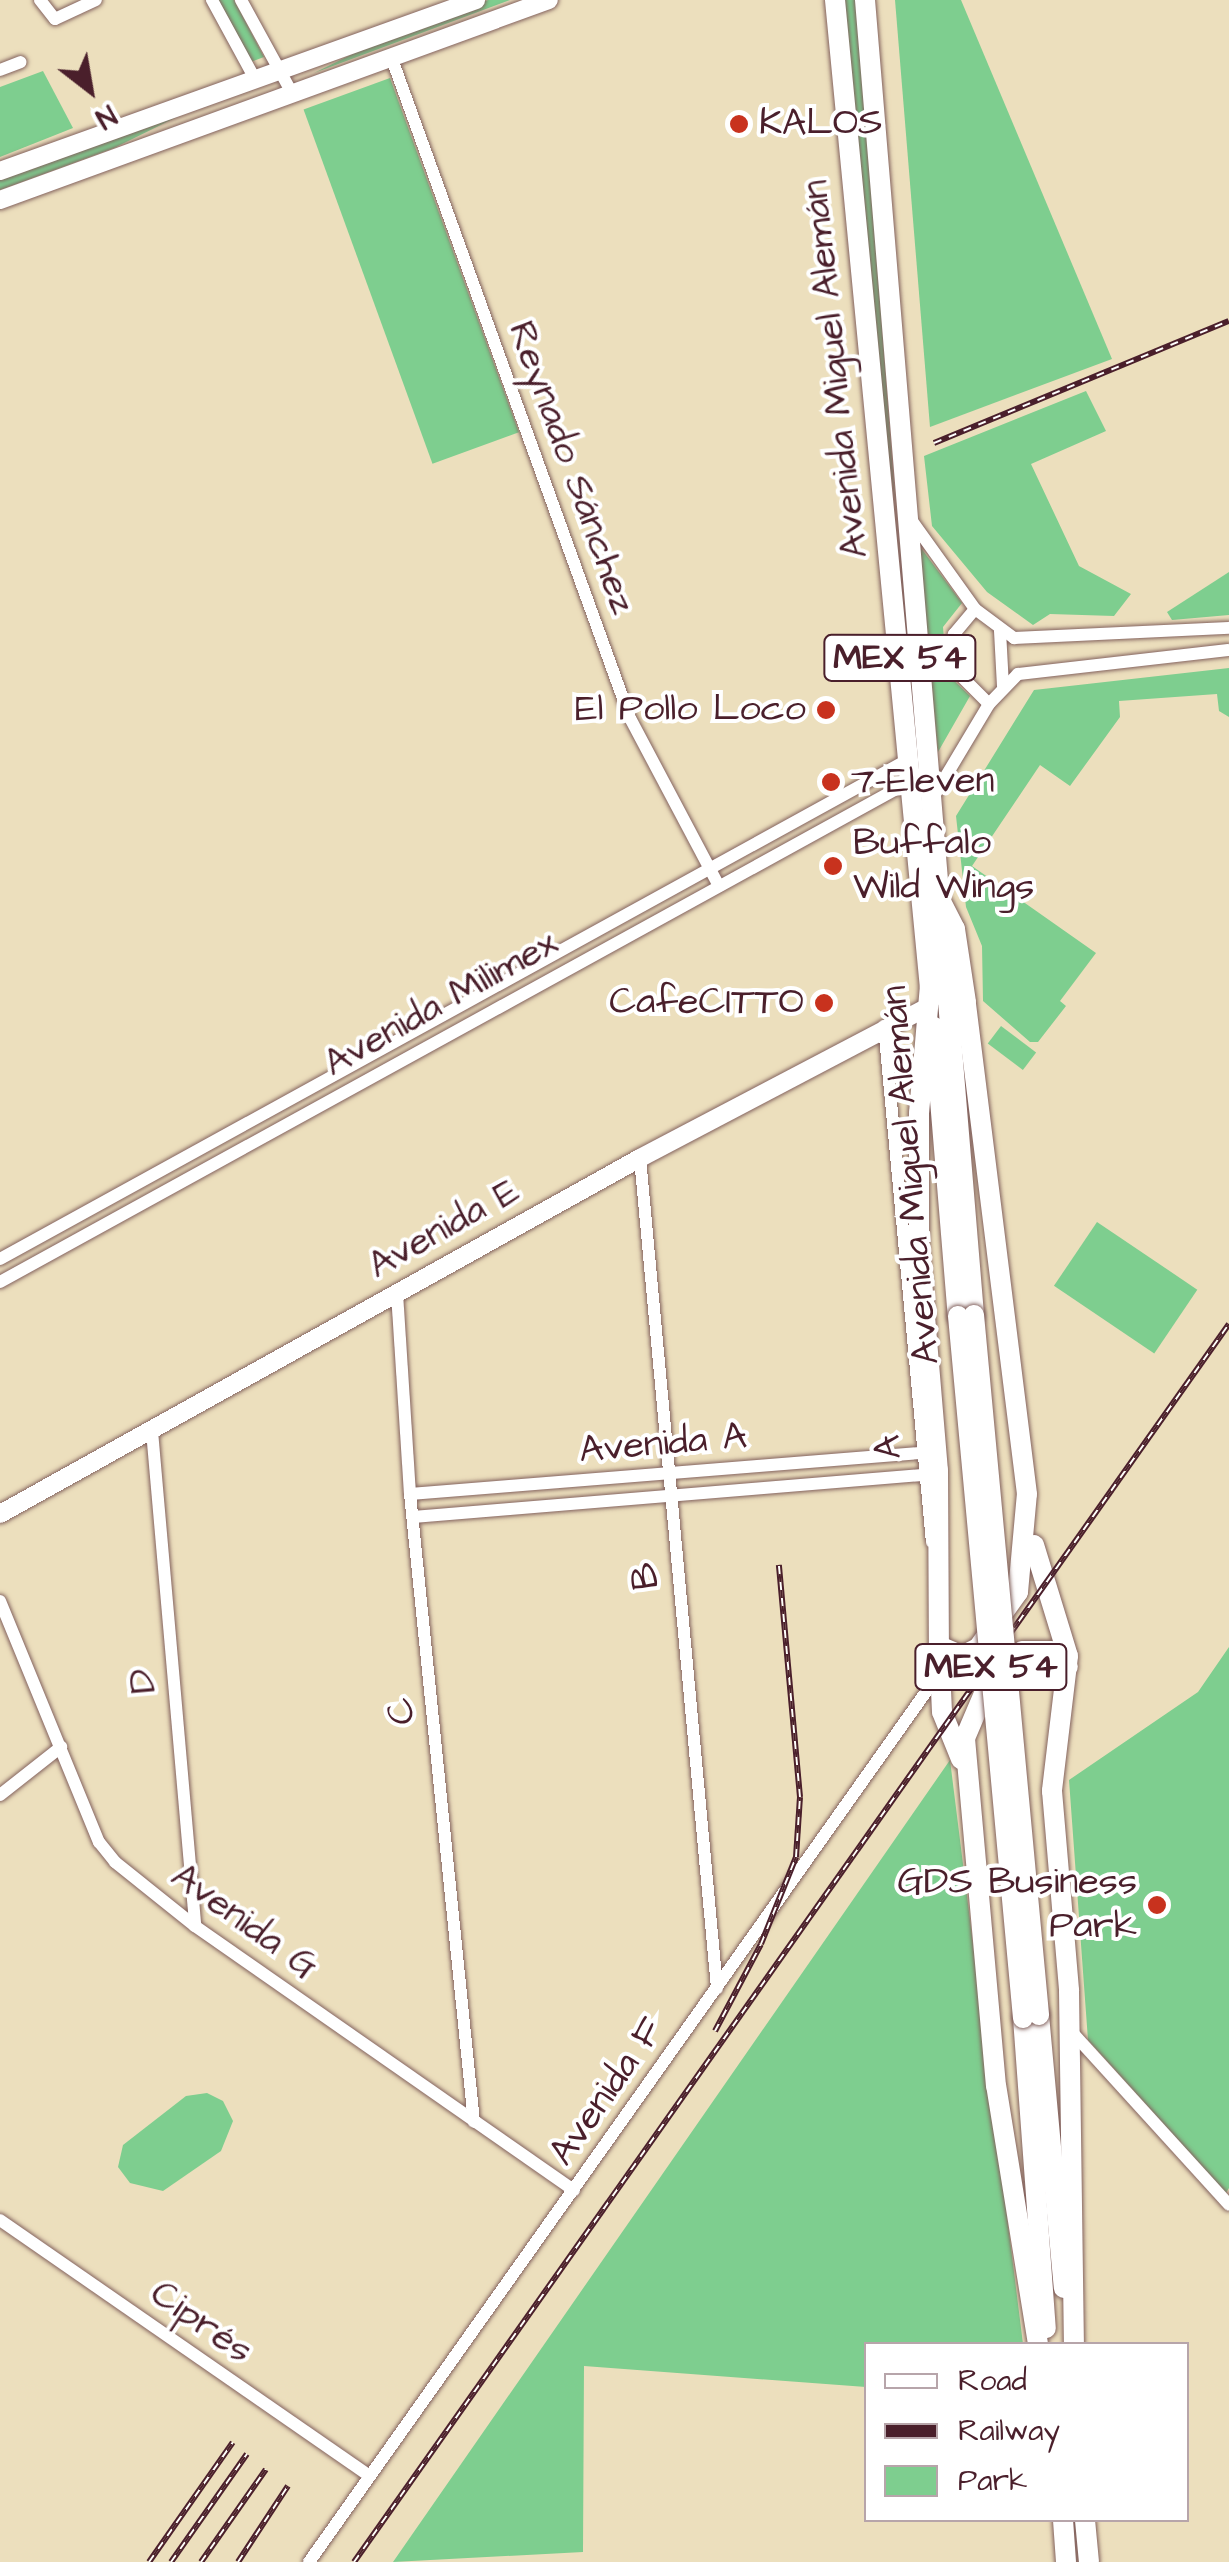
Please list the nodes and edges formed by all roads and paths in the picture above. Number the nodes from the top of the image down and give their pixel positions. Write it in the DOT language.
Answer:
graph roads {
  1 [pos="40,0"];
  2 [pos="96,0"];
  3 [pos="212,0"];
  4 [pos="240,0"];
  5 [pos="476,0"];
  6 [pos="536,0"];
  7 [pos="549,0"];
  8 [pos="835,0"];
  9 [pos="865,0"];
  10 [pos="460,34"];
  11 [pos="392,59"];
  12 [pos="21,62"];
  13 [pos="0,70"];
  14 [pos="255,79"];
  15 [pos="286,83"];
  16 [pos="0,171"];
  17 [pos="0,200"];
  18 [pos="906,510"];
  19 [pos="974,609"];
  20 [pos="1229,628"];
  21 [pos="1000,631"];
  22 [pos="1168,632"];
  23 [pos="1110,635"];
  24 [pos="1229,650"];
  25 [pos="1168,656"];
  26 [pos="1113,661"];
  27 [pos="1003,686"];
  28 [pos="989,704"];
  29 [pos="909,759"];
  30 [pos="911,782"];
  31 [pos="934,796"];
  32 [pos="708,868"];
  33 [pos="718,886"];
  34 [pos="942,904"];
  35 [pos="930,985"];
  36 [pos="924,1009"];
  37 [pos="884,1026"];
  38 [pos="640,1158"];
  39 [pos="0,1259"];
  40 [pos="2,1276"];
  41 [pos="397,1293"];
  42 [pos="966,1316"];
  43 [pos="152,1431"];
  44 [pos="920,1453"];
  45 [pos="666,1474"];
  46 [pos="922,1475"];
  47 [pos="524,1485"];
  48 [pos="410,1494"];
  49 [pos="1027,1494"];
  50 [pos="668,1496"];
  51 [pos="526,1508"];
  52 [pos="0,1514"];
  53 [pos="413,1517"];
  54 [pos="936,1562"];
  55 [pos="0,1602"];
  56 [pos="947,1650"];
  57 [pos="1068,1668"];
  58 [pos="939,1674"];
  59 [pos="942,1712"];
  60 [pos="911,1714"];
  61 [pos="61,1748"];
  62 [pos="964,1764"];
  63 [pos="0,1795"];
  64 [pos="195,1926"];
  65 [pos="716,1988"];
  66 [pos="1070,2030"];
  67 [pos="474,2122"];
  68 [pos="574,2190"];
  69 [pos="1229,2204"];
  70 [pos="0,2220"];
  71 [pos="1038,2342"];
  72 [pos="1048,2342"];
  73 [pos="1072,2342"];
  74 [pos="1072,2342"];
  75 [pos="368,2475"];
  76 [pos="1062,2522"];
  77 [pos="1085,2522"];
  78 [pos="309,2562"];
  79 [pos="1066,2562"];
  80 [pos="1089,2562"];
  1 -- 2 [label="street"];
  3 -- 14 [label="street"];
  4 -- 15 [label="street"];
  5 -- 15 [label="main road"];
  6 -- 10 [label="main road"];
  7 -- 10 [label="main road"];
  8 -- 29 [label="highway, Avenida Miguel Alemán / MEX 54"];
  9 -- 18 [label="highway, Avenida Miguel Alemán / MEX 54"];
  10 -- 11 [label="main road"];
  11 -- 15 [label="main road"];
  11 -- 32 [label="street, Reynado Sánchez"];
  12 -- 13 [label="street"];
  14 -- 15 [label="main road"];
  14 -- 16 [label="main road"];
  15 -- 17 [label="main road"];
  18 -- 19 [label="street"];
  18 -- 31 [label="highway, Avenida Miguel Alemán / MEX 54"];
  19 -- 21 [label="street"];
  19 -- 28 [label="street"];
  20 -- 22 [label="street"];
  21 -- 23 [label="street"];
  21 -- 27 [label="street"];
  22 -- 23 [label="street"];
  22 -- 25 [label="street"];
  23 -- 26 [label="street"];
  24 -- 25 [label="street"];
  25 -- 26 [label="street"];
  26 -- 27 [label="street"];
  27 -- 28 [label="street"];
  28 -- 31 [label="street"];
  29 -- 30 [label="highway, Avenida Miguel Alemán / MEX 54"];
  29 -- 32 [label="street, Avenida Milimex"];
  30 -- 33 [label="street, Avenida Milimex"];
  30 -- 35 [label="highway, Avenida Miguel Alemán / MEX 54"];
  31 -- 34 [label="highway, Avenida Miguel Alemán / MEX 54"];
  32 -- 33 [label="street, Reynado Sánchez"];
  32 -- 39 [label="street, Avenida Milimex"];
  33 -- 40 [label="street, Avenida Milimex"];
  34 -- 42 [label="highway, Avenida Miguel Alemán / MEX 54"];
  34 -- 49 [label="highway"];
  35 -- 36 [label="highway"];
  35 -- 42 [label="highway, Avenida Miguel Alemán / MEX 54"];
  36 -- 37 [label="main road, Avenida E"];
  36 -- 54 [label="highway"];
  37 -- 38 [label="main road, Avenida E"];
  37 -- 44 [label="street, A"];
  38 -- 41 [label="main road, Avenida E"];
  38 -- 45 [label="street, B"];
  41 -- 43 [label="main road, Avenida E"];
  41 -- 48 [label="street, C"];
  42 -- 72 [label="highway, Avenida Miguel Alemán / MEX 54, bridge"];
  42 -- 73 [label="highway, Avenida Miguel Alemán / MEX 54, bridge"];
  43 -- 52 [label="main road, Avenida E"];
  43 -- 64 [label="street, D"];
  44 -- 45 [label="street, Avenida A"];
  44 -- 46 [label="street, A"];
  45 -- 47 [label="street, Avenida A"];
  45 -- 50 [label="street, B"];
  46 -- 50 [label="street, Avenida A"];
  46 -- 54 [label="street, A"];
  47 -- 48 [label="street, Avenida A"];
  47 -- 51 [label="street"];
  48 -- 53 [label="street, C"];
  49 -- 56 [label="highway"];
  49 -- 57 [label="highway"];
  50 -- 51 [label="street, Avenida A"];
  50 -- 65 [label="street, B"];
  51 -- 53 [label="street, Avenida A"];
  53 -- 67 [label="street, C"];
  54 -- 56 [label="highway"];
  55 -- 61 [label="street, Avenida G"];
  56 -- 58 [label="highway"];
  57 -- 62 [label="highway"];
  57 -- 66 [label="highway"];
  58 -- 59 [label="highway"];
  58 -- 60 [label="street, Avenida F"];
  59 -- 60 [label="street"];
  59 -- 62 [label="highway"];
  60 -- 65 [label="street, Avenida F"];
  61 -- 63 [label="street"];
  61 -- 64 [label="street, Avenida G"];
  62 -- 71 [label="highway"];
  64 -- 67 [label="street, Avenida G"];
  65 -- 68 [label="street, Avenida F"];
  66 -- 69 [label="street"];
  66 -- 74 [label="highway"];
  67 -- 68 [label="street, Avenida G"];
  68 -- 75 [label="street, Avenida F"];
  70 -- 75 [label="street, Ciprés"];
  75 -- 78 [label="street, Avenida F"];
  76 -- 79 [label="highway"];
  77 -- 80 [label="highway"];
}
